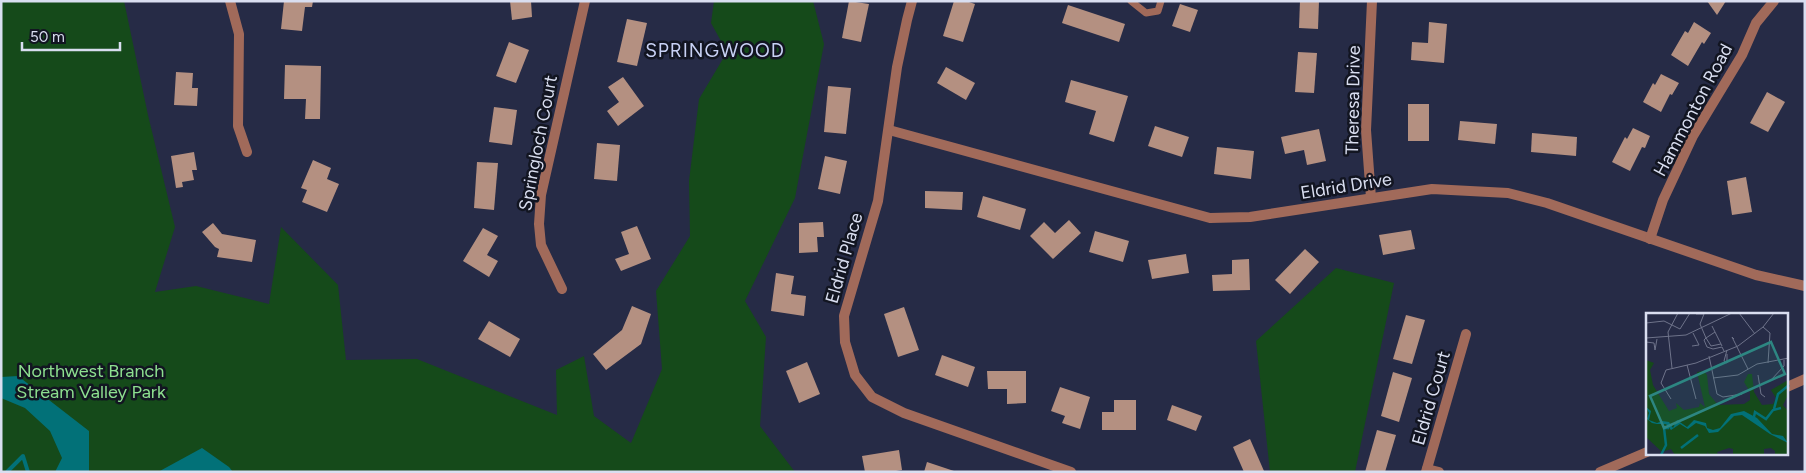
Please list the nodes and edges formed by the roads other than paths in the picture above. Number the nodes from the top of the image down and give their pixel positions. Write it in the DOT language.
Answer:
graph roads {
  1 [pos="230,1"];
  2 [pos="585,1"];
  3 [pos="912,1"];
  4 [pos="1131,1"];
  5 [pos="1161,1"];
  6 [pos="1372,1"];
  7 [pos="1774,1"];
  8 [pos="889,130"];
  9 [pos="246,152"];
  10 [pos="1371,198"];
  11 [pos="1650,239"];
  12 [pos="1805,286"];
  13 [pos="562,289"];
  14 [pos="1466,334"];
  15 [pos="1805,379"];
  16 [pos="1788,387"];
  17 [pos="1646,452"];
  18 [pos="1427,470"];
  19 [pos="1071,472"];
  20 [pos="1439,472"];
  21 [pos="1600,472"];
  1 -- 9 [label="street"];
  2 -- 13 [label="street, Springloch Court"];
  3 -- 8 [label="street, Eldrid Place"];
  4 -- 5 [label="lane"];
  6 -- 10 [label="street, Theresa Drive"];
  7 -- 11 [label="street, Hammonton Road"];
  8 -- 10 [label="street, Eldrid Drive"];
  8 -- 19 [label="street, Eldrid Place"];
  10 -- 11 [label="street, Eldrid Drive"];
  11 -- 12 [label="street, Eldrid Drive"];
  14 -- 18 [label="street, Eldrid Court"];
  15 -- 16 [label="street"];
  17 -- 21 [label="street"];
  18 -- 20 [label="street"];
}
